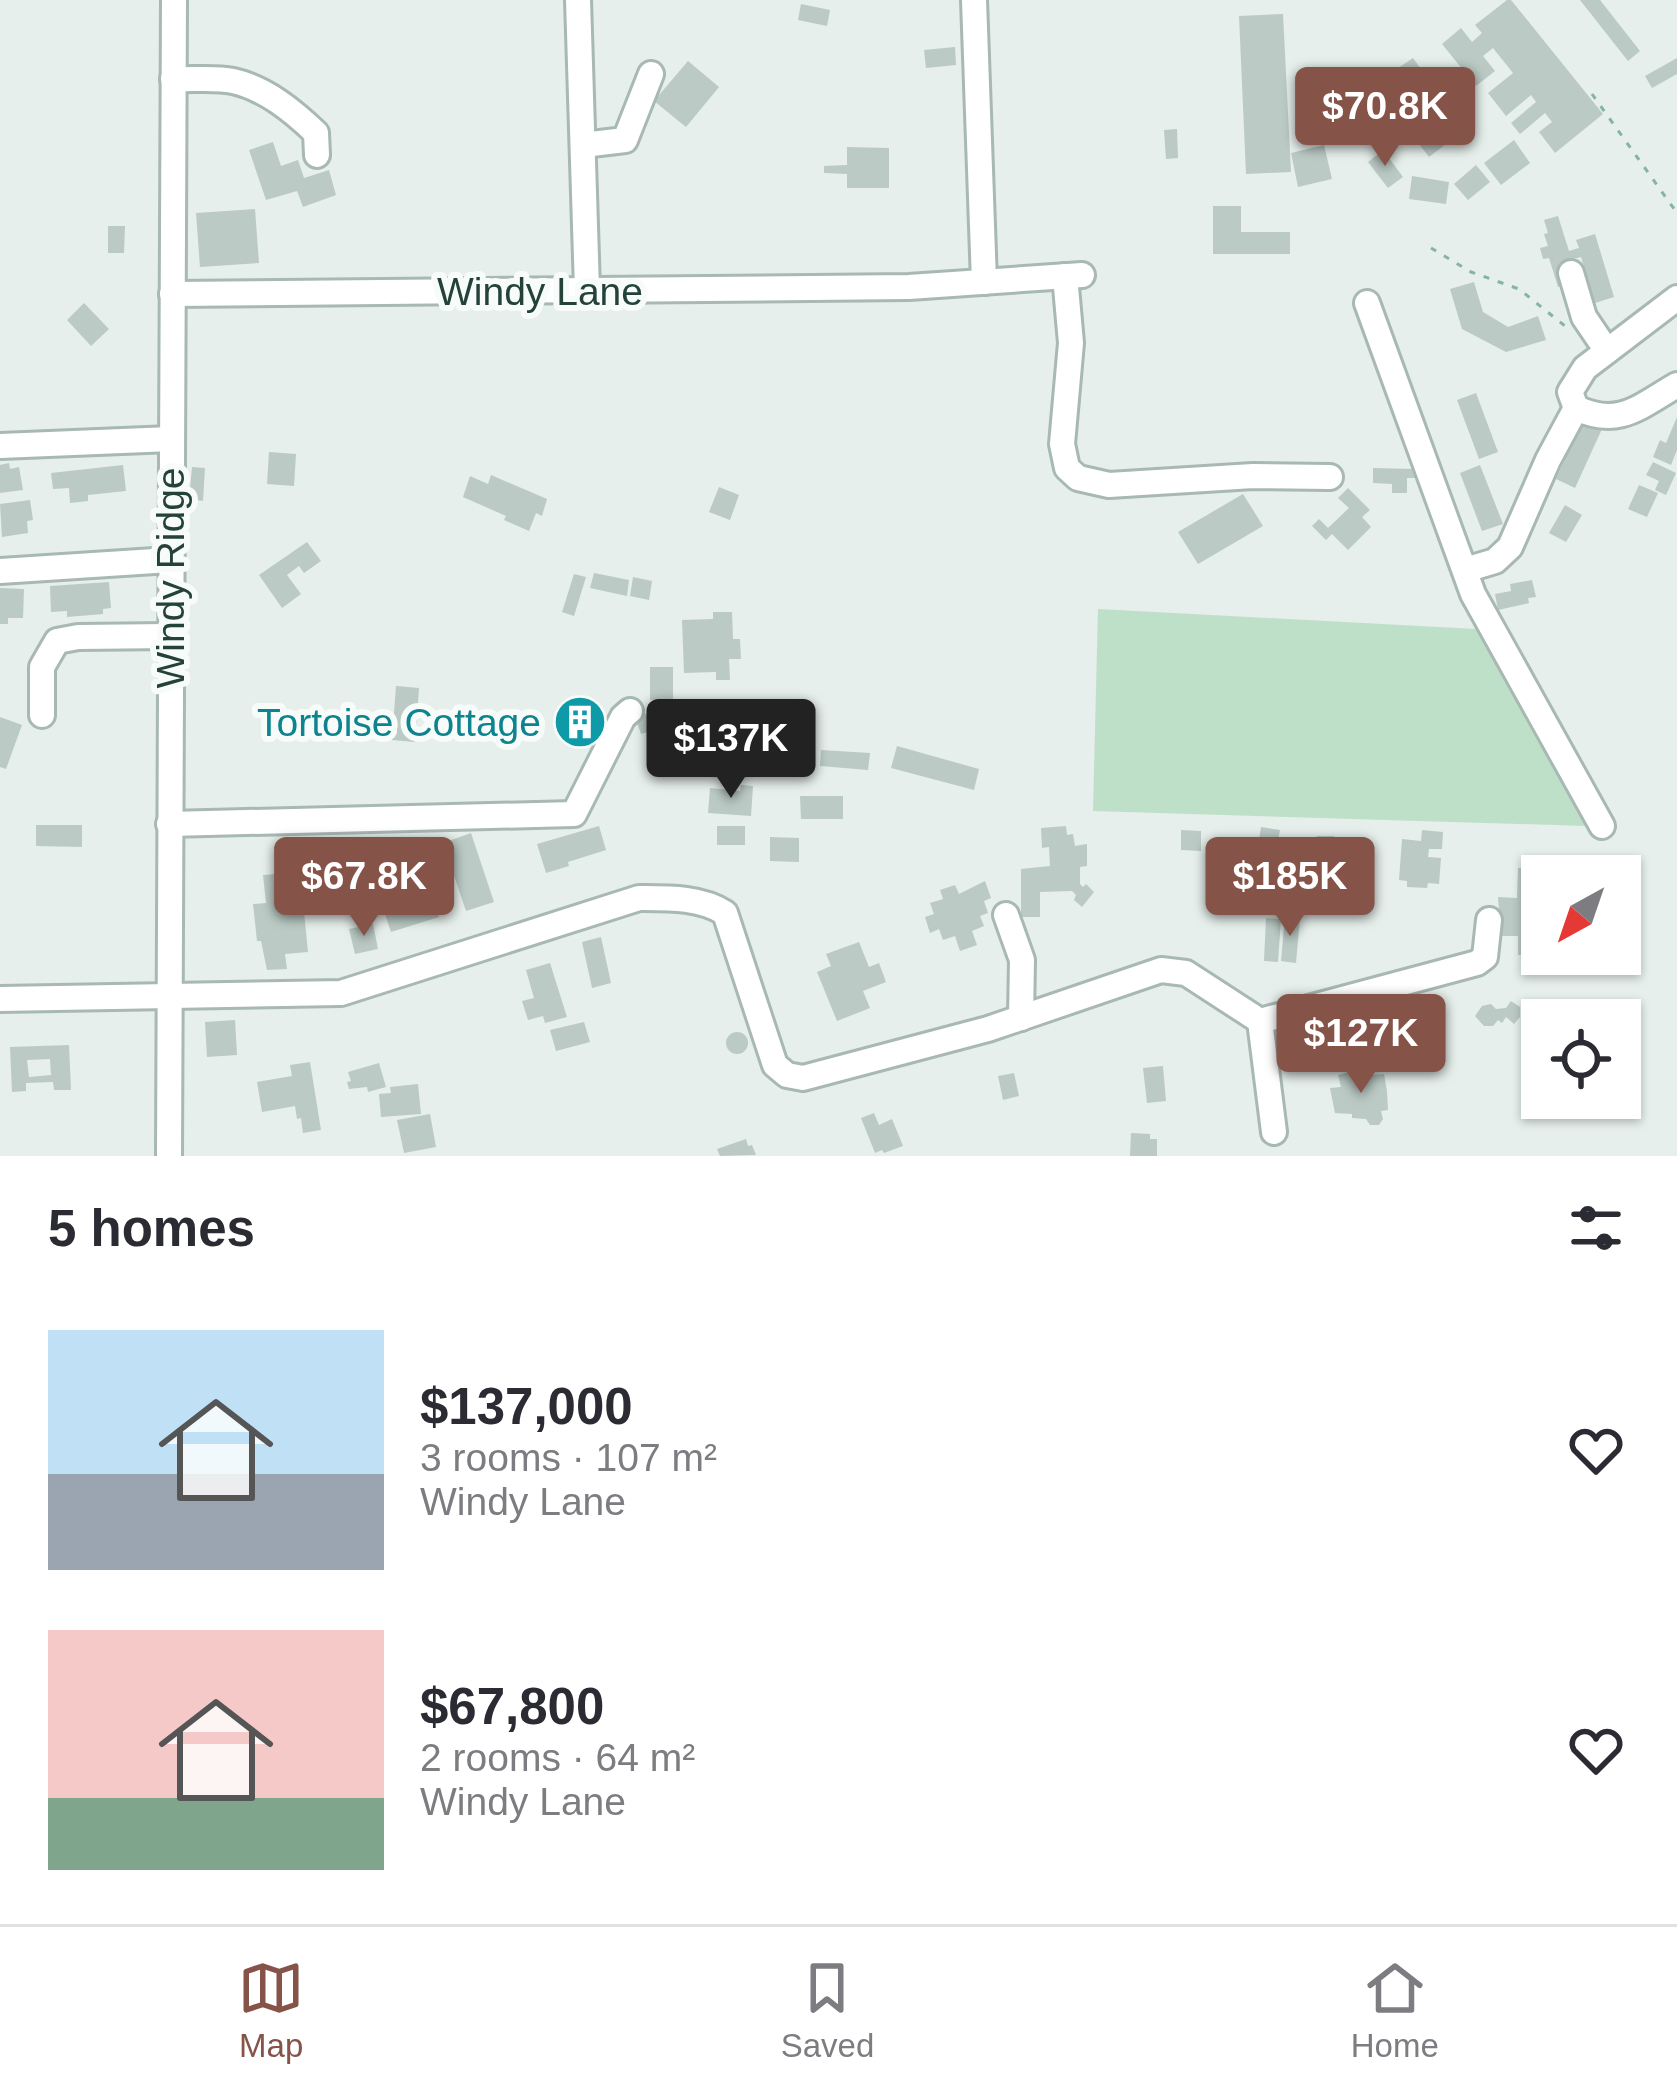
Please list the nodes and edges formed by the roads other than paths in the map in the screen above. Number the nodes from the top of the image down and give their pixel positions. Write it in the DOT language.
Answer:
graph roads {
  1 [pos="174,0"];
  2 [pos="578,0"];
  3 [pos="974,0"];
  4 [pos="651,74"];
  5 [pos="173,80"];
  6 [pos="583,145"];
  7 [pos="317,155"];
  8 [pos="1571,273"];
  9 [pos="984,282"];
  10 [pos="587,290"];
  11 [pos="172,294"];
  12 [pos="1677,298"];
  13 [pos="1367,303"];
  14 [pos="1607,351"];
  15 [pos="1677,385"];
  16 [pos="1576,408"];
  17 [pos="171,439"];
  18 [pos="0,446"];
  19 [pos="1330,478"];
  20 [pos="170,560"];
  21 [pos="1465,570"];
  22 [pos="0,572"];
  23 [pos="170,636"];
  24 [pos="630,711"];
  25 [pos="42,715"];
  26 [pos="169,824"];
  27 [pos="1602,826"];
  28 [pos="1006,915"];
  29 [pos="1489,920"];
  30 [pos="168,994"];
  31 [pos="0,999"];
  32 [pos="1021,1018"];
  33 [pos="1260,1021"];
  34 [pos="1274,1132"];
  35 [pos="169,1156"];
  1 -- 5 [label="street, Windy Ridge"];
  2 -- 6 [label="street"];
  3 -- 9 [label="street"];
  4 -- 6 [label="street"];
  5 -- 7 [label="street"];
  5 -- 11 [label="street, Windy Ridge"];
  6 -- 10 [label="street"];
  8 -- 14 [label="street"];
  9 -- 10 [label="street, Windy Lane"];
  9 -- 19 [label="street, Windy Lane"];
  10 -- 11 [label="street, Windy Lane"];
  11 -- 17 [label="street, Windy Ridge"];
  12 -- 14 [label="street"];
  13 -- 21 [label="street"];
  14 -- 16 [label="street"];
  15 -- 16 [label="street"];
  16 -- 21 [label="street"];
  17 -- 18 [label="street"];
  17 -- 20 [label="street, Windy Ridge"];
  20 -- 22 [label="street"];
  20 -- 23 [label="street, Windy Ridge"];
  21 -- 27 [label="street"];
  23 -- 25 [label="street"];
  23 -- 26 [label="street, Windy Ridge"];
  24 -- 26 [label="street"];
  26 -- 30 [label="street, Windy Ridge"];
  28 -- 32 [label="street"];
  29 -- 33 [label="street"];
  30 -- 31 [label="street"];
  30 -- 32 [label="street"];
  30 -- 35 [label="street, Windy Ridge"];
  32 -- 33 [label="street"];
  33 -- 34 [label="street"];
}
